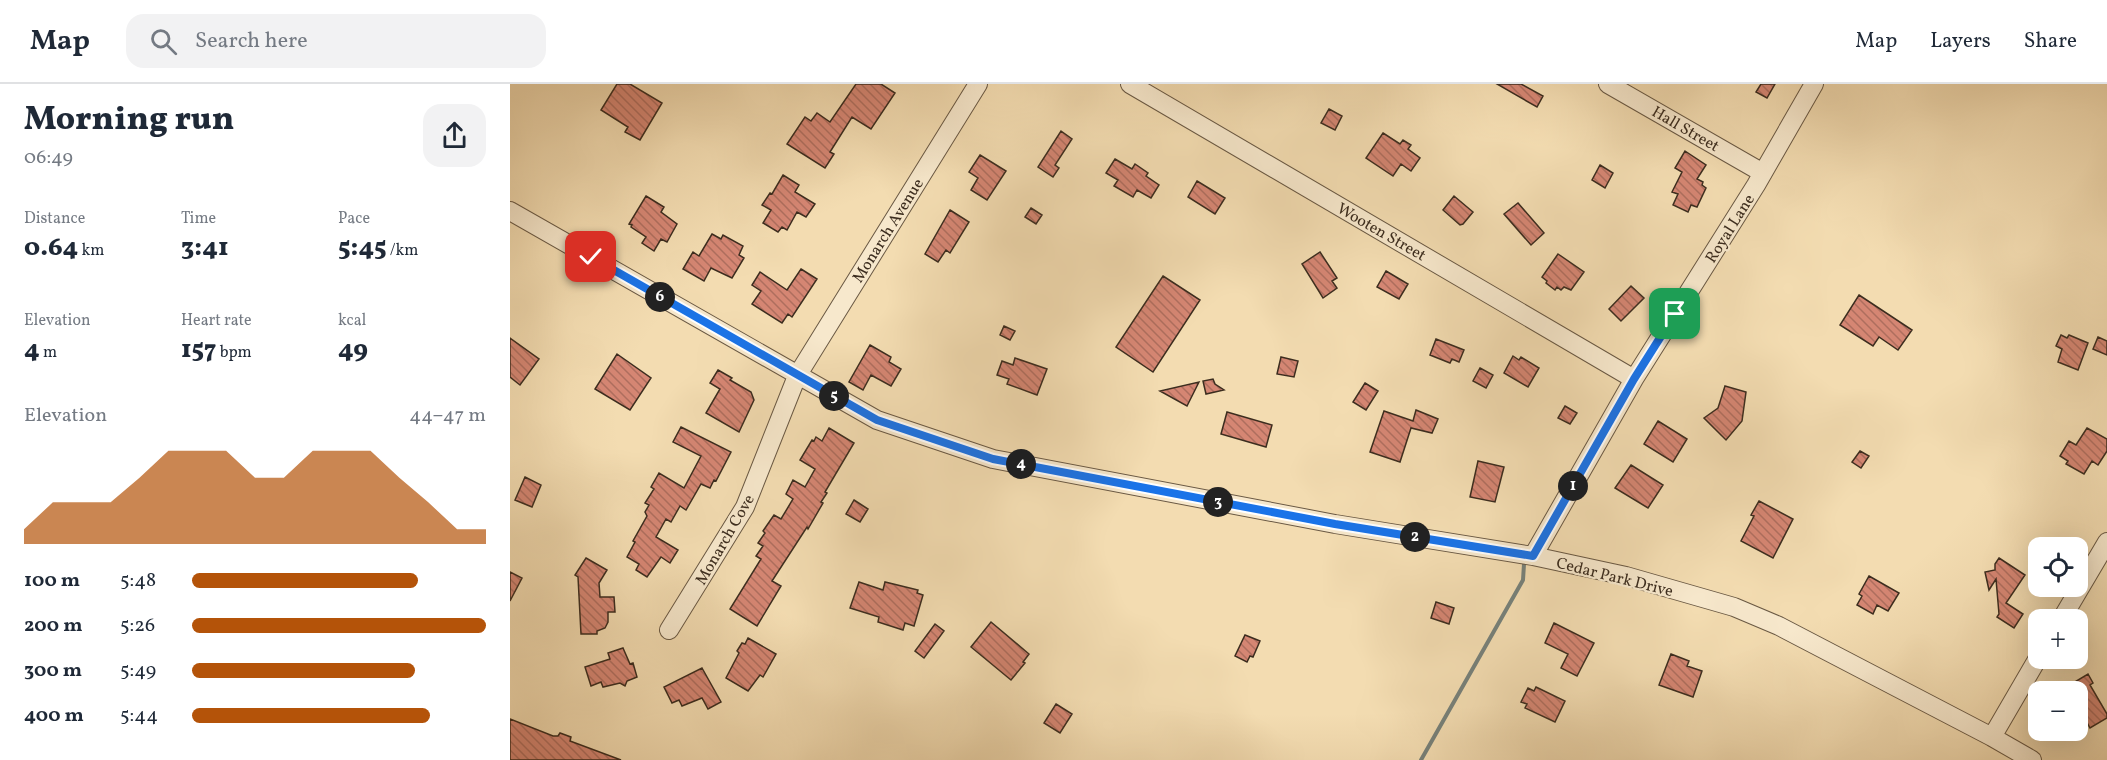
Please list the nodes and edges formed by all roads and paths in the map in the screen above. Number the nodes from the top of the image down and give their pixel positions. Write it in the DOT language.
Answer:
graph roads {
  1 [pos="978,84"];
  2 [pos="1130,84"];
  3 [pos="1608,84"];
  4 [pos="1814,84"];
  5 [pos="1763,173"];
  6 [pos="510,211"];
  7 [pos="797,376"];
  8 [pos="1634,379"];
  9 [pos="2107,542"];
  10 [pos="1533,556"];
  11 [pos="2067,609"];
  12 [pos="669,630"];
  13 [pos="2032,669"];
  14 [pos="1992,737"];
  15 [pos="2032,760"];
  1 -- 7 [label="street, Monarch Avenue"];
  2 -- 8 [label="street, Wooten Street"];
  3 -- 5 [label="street, Hall Street"];
  4 -- 5 [label="street, Royal Lane"];
  5 -- 8 [label="street, Royal Lane"];
  6 -- 7 [label="street, Cedar Park Drive"];
  7 -- 10 [label="street, Cedar Park Drive"];
  7 -- 12 [label="street, Monarch Cove"];
  8 -- 10 [label="street, Royal Lane"];
  9 -- 11 [label="street"];
  10 -- 14 [label="street, Cedar Park Drive"];
  13 -- 14 [label="street"];
  14 -- 15 [label="street, Cedar Park Drive"];
}
